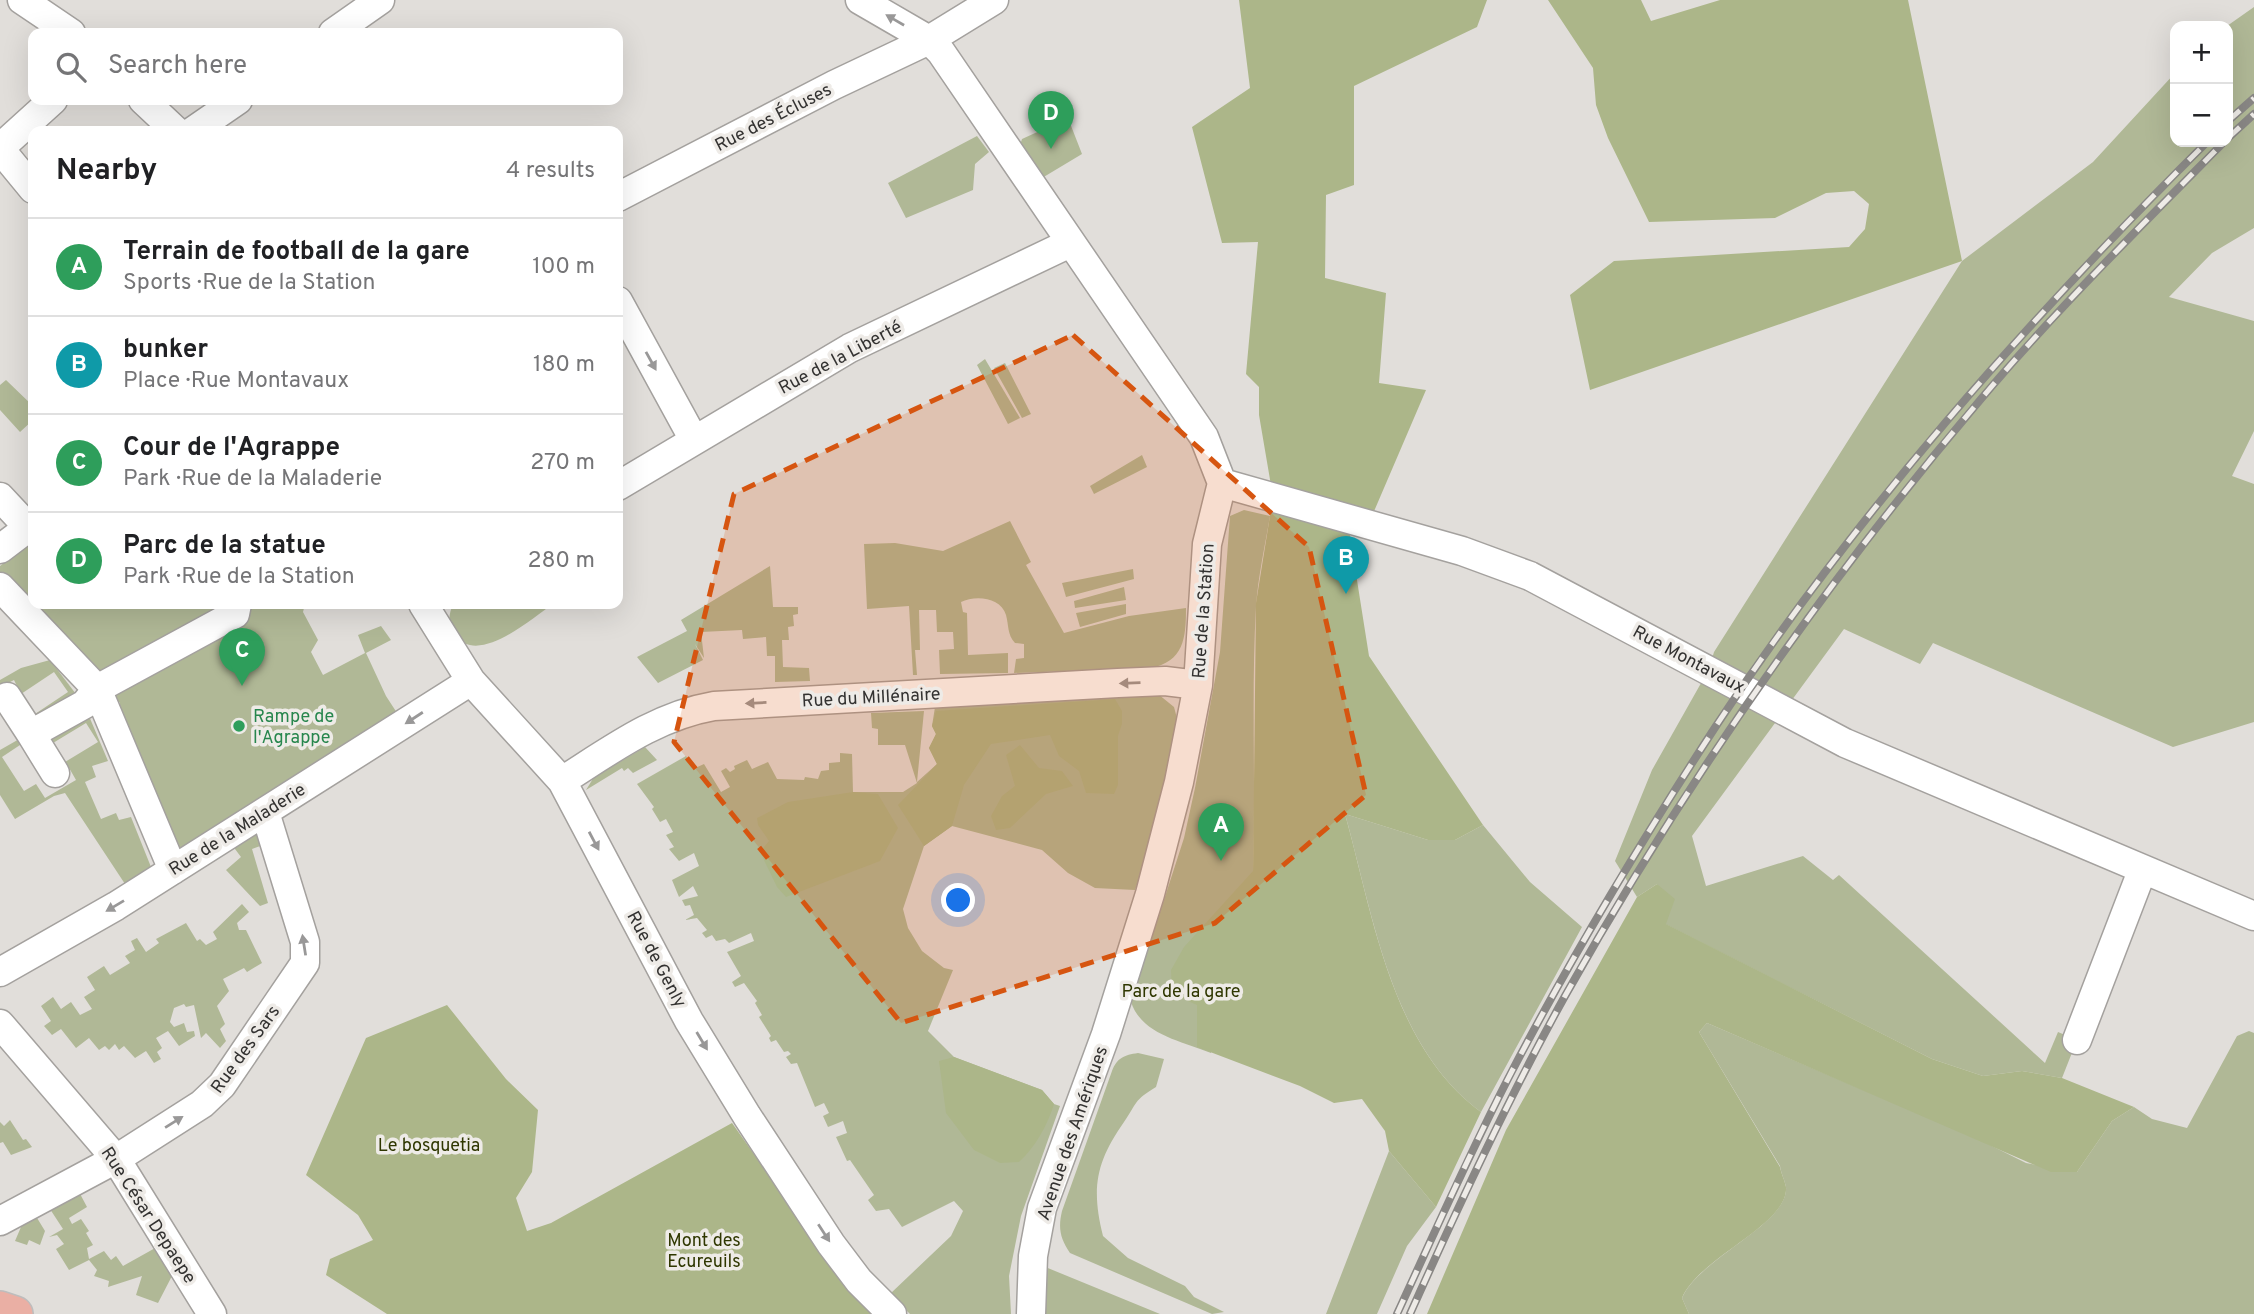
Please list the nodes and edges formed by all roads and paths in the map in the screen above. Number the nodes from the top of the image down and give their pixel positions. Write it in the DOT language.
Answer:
graph roads {
  1 [pos="22,0"];
  2 [pos="380,0"];
  3 [pos="860,0"];
  4 [pos="994,0"];
  5 [pos="64,28"];
  6 [pos="339,28"];
  7 [pos="929,40"];
  8 [pos="48,105"];
  9 [pos="148,105"];
  10 [pos="231,105"];
  11 [pos="171,126"];
  12 [pos="200,126"];
  13 [pos="0,148"];
  14 [pos="28,183"];
  15 [pos="623,194"];
  16 [pos="1070,243"];
  17 [pos="623,310"];
  18 [pos="694,440"];
  19 [pos="623,483"];
  20 [pos="1222,483"];
  21 [pos="0,498"];
  22 [pos="28,523"];
  23 [pos="28,528"];
  24 [pos="0,549"];
  25 [pos="0,587"];
  26 [pos="236,609"];
  27 [pos="426,609"];
  28 [pos="471,681"];
  29 [pos="1198,685"];
  30 [pos="97,689"];
  31 [pos="7,697"];
  32 [pos="31,734"];
  33 [pos="55,773"];
  34 [pos="562,780"];
  35 [pos="265,812"];
  36 [pos="173,870"];
  37 [pos="2142,871"];
  38 [pos="2254,916"];
  39 [pos="0,972"];
  40 [pos="1113,1010"];
  41 [pos="0,1024"];
  42 [pos="2077,1040"];
  43 [pos="116,1159"];
  44 [pos="3,1213"];
  45 [pos="0,1309"];
  46 [pos="15,1314"];
  47 [pos="212,1314"];
  48 [pos="891,1314"];
  49 [pos="1031,1314"];
  1 -- 5 [label="street"];
  2 -- 6 [label="street"];
  7 -- 3 [label="street, one-way"];
  4 -- 7 [label="street, Rue des Écluses"];
  7 -- 15 [label="street, Rue des Écluses"];
  7 -- 16 [label="street"];
  8 -- 13 [label="street"];
  9 -- 11 [label="street"];
  10 -- 12 [label="street"];
  13 -- 14 [label="street"];
  16 -- 18 [label="street, Rue de la Liberté"];
  16 -- 20 [label="street"];
  17 -- 18 [label="street, one-way"];
  18 -- 19 [label="street, Rue de la Liberté"];
  20 -- 29 [label="street, Rue de la Station"];
  20 -- 37 [label="street, Rue Montavaux"];
  21 -- 22 [label="street"];
  23 -- 24 [label="street"];
  25 -- 30 [label="street"];
  26 -- 30 [label="street"];
  27 -- 28 [label="street, Rue de Genly"];
  28 -- 34 [label="street, Rue de Genly"];
  28 -- 35 [label="street, Rue de la Maladerie, one-way"];
  29 -- 34 [label="street, Rue du Millénaire, one-way"];
  29 -- 40 [label="street, Rue de la Station"];
  30 -- 32 [label="street"];
  30 -- 36 [label="street"];
  31 -- 32 [label="street"];
  32 -- 33 [label="street"];
  34 -- 48 [label="street, Rue de Genly, one-way"];
  35 -- 36 [label="street, Rue de la Maladerie"];
  43 -- 35 [label="street, Rue des Sars, one-way"];
  36 -- 39 [label="street, Rue de la Maladerie, one-way"];
  37 -- 38 [label="street, Rue Montavaux"];
  37 -- 42 [label="street"];
  40 -- 49 [label="street, Avenue des Amériques"];
  41 -- 43 [label="street, Rue César Depaepe"];
  43 -- 44 [label="street, Rue des Sars"];
  43 -- 47 [label="street, Rue César Depaepe"];
  45 -- 46 [label="main road"];
}
